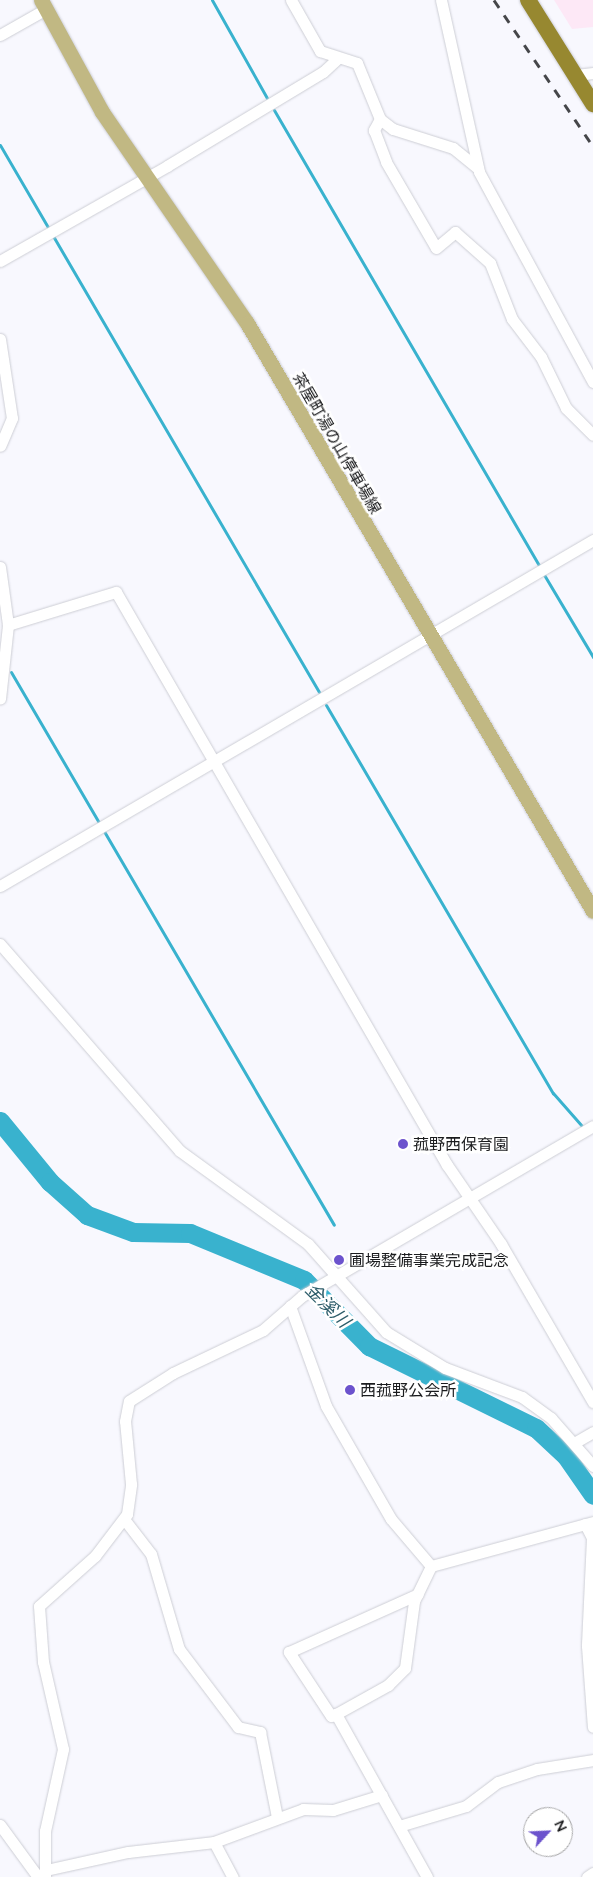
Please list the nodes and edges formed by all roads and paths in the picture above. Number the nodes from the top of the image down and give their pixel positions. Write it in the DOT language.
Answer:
graph roads {
  1 [pos="291,0"];
  2 [pos="441,0"];
  3 [pos="528,0"];
  4 [pos="44,4"];
  5 [pos="0,35"];
  6 [pos="338,58"];
  7 [pos="593,72"];
  8 [pos="576,75"];
  9 [pos="593,104"];
  10 [pos="380,119"];
  11 [pos="478,168"];
  12 [pos="147,177"];
  13 [pos="0,261"];
  14 [pos="0,339"];
  15 [pos="593,382"];
  16 [pos="593,435"];
  17 [pos="0,446"];
  18 [pos="593,540"];
  19 [pos="0,567"];
  20 [pos="8,625"];
  21 [pos="430,636"];
  22 [pos="0,699"];
  23 [pos="214,761"];
  24 [pos="0,886"];
  25 [pos="593,911"];
  26 [pos="0,944"];
  27 [pos="593,1126"];
  28 [pos="472,1198"];
  29 [pos="334,1279"];
  30 [pos="291,1305"];
  31 [pos="593,1402"];
  32 [pos="593,1432"];
  33 [pos="574,1443"];
  34 [pos="593,1466"];
  35 [pos="124,1519"];
  36 [pos="589,1523"];
  37 [pos="431,1566"];
  38 [pos="418,1594"];
  39 [pos="336,1714"];
  40 [pos="593,1728"];
  41 [pos="593,1760"];
  42 [pos="382,1796"];
  43 [pos="277,1817"];
  44 [pos="0,1825"];
  45 [pos="399,1826"];
  46 [pos="214,1842"];
  47 [pos="593,1873"];
  48 [pos="43,1875"];
  49 [pos="233,1877"];
  50 [pos="427,1877"];
  51 [pos="587,1877"];
  1 -- 6 [label="street"];
  2 -- 11 [label="street"];
  3 -- 8 [label="highway"];
  4 -- 5 [label="street"];
  4 -- 12 [label="main road, 茶屋町湯の山停車場線"];
  6 -- 10 [label="street"];
  6 -- 12 [label="street"];
  7 -- 8 [label="street"];
  8 -- 9 [label="highway"];
  10 -- 11 [label="street"];
  10 -- 16 [label="street"];
  11 -- 15 [label="street"];
  12 -- 13 [label="street"];
  12 -- 21 [label="main road, 茶屋町湯の山停車場線"];
  14 -- 17 [label="street"];
  18 -- 21 [label="street"];
  19 -- 20 [label="street"];
  20 -- 22 [label="street"];
  20 -- 23 [label="street"];
  21 -- 23 [label="street"];
  21 -- 25 [label="main road, 茶屋町湯の山停車場線"];
  23 -- 24 [label="street"];
  23 -- 28 [label="street"];
  26 -- 29 [label="street"];
  27 -- 28 [label="street"];
  28 -- 29 [label="street"];
  28 -- 31 [label="street"];
  29 -- 30 [label="street"];
  29 -- 33 [label="street"];
  30 -- 35 [label="street"];
  30 -- 37 [label="street"];
  32 -- 33 [label="street"];
  33 -- 34 [label="street"];
  35 -- 43 [label="street"];
  35 -- 48 [label="street"];
  36 -- 37 [label="street"];
  36 -- 40 [label="street"];
  37 -- 38 [label="street"];
  38 -- 39 [label="street"];
  38 -- 39 [label="street"];
  39 -- 42 [label="street"];
  41 -- 45 [label="street"];
  42 -- 43 [label="street"];
  42 -- 45 [label="street"];
  43 -- 46 [label="street"];
  44 -- 48 [label="street"];
  45 -- 50 [label="street"];
  46 -- 48 [label="street"];
  46 -- 49 [label="street"];
  47 -- 51 [label="street"];
}
